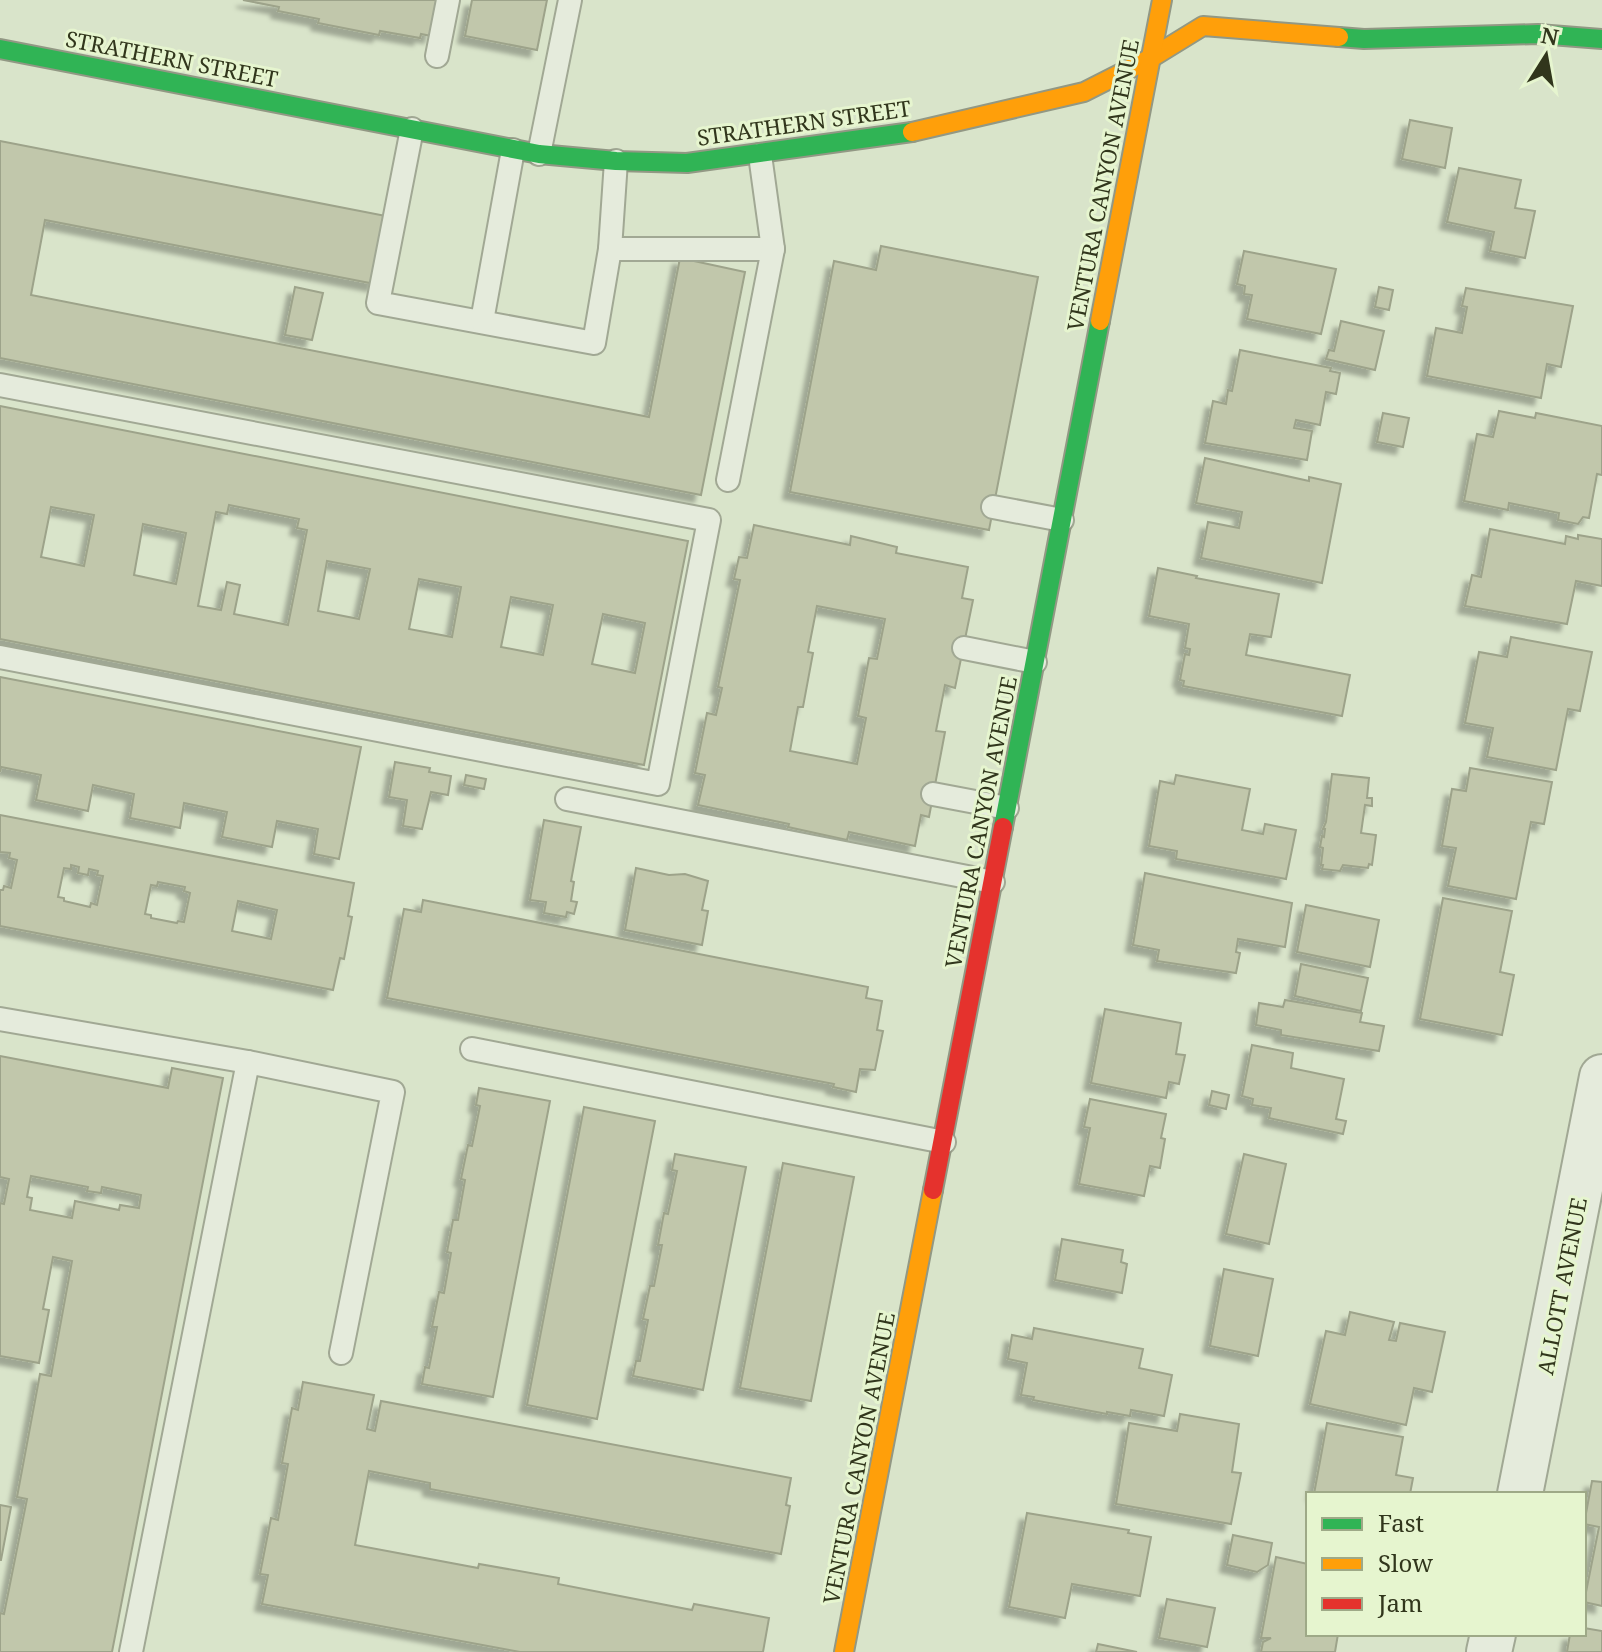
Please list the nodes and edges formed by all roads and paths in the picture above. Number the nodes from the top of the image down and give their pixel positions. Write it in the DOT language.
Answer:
graph roads {
  1 [pos="448,0"];
  2 [pos="570,0"];
  3 [pos="1162,0"];
  4 [pos="1602,39"];
  5 [pos="0,49"];
  6 [pos="437,56"];
  7 [pos="1151,58"];
  8 [pos="412,129"];
  9 [pos="513,150"];
  10 [pos="539,154"];
  11 [pos="760,155"];
  12 [pos="616,161"];
  13 [pos="610,249"];
  14 [pos="773,249"];
  15 [pos="482,321"];
  16 [pos="0,385"];
  17 [pos="728,480"];
  18 [pos="993,507"];
  19 [pos="1062,520"];
  20 [pos="964,648"];
  21 [pos="0,657"];
  22 [pos="1035,662"];
  23 [pos="933,794"];
  24 [pos="567,799"];
  25 [pos="1007,808"];
  26 [pos="993,882"];
  27 [pos="0,1019"];
  28 [pos="472,1049"];
  29 [pos="248,1062"];
  30 [pos="1602,1077"];
  31 [pos="944,1142"];
  32 [pos="341,1353"];
  33 [pos="1520,1492"];
  34 [pos="131,1652"];
  35 [pos="844,1652"];
  1 -- 6 [label="lane"];
  2 -- 10 [label="lane"];
  3 -- 7 [label="street, VENTURA CANYON AVENUE"];
  4 -- 7 [label="street, STRATHERN STREET"];
  5 -- 8 [label="street, STRATHERN STREET"];
  7 -- 11 [label="street, STRATHERN STREET"];
  7 -- 19 [label="street, VENTURA CANYON AVENUE"];
  8 -- 9 [label="street, STRATHERN STREET"];
  8 -- 15 [label="lane"];
  9 -- 10 [label="street, STRATHERN STREET"];
  9 -- 15 [label="lane"];
  10 -- 12 [label="street, STRATHERN STREET"];
  11 -- 12 [label="street, STRATHERN STREET"];
  11 -- 14 [label="lane"];
  12 -- 13 [label="lane"];
  13 -- 14 [label="lane"];
  13 -- 15 [label="lane"];
  14 -- 17 [label="lane"];
  16 -- 21 [label="lane"];
  18 -- 19 [label="lane"];
  19 -- 22 [label="street, VENTURA CANYON AVENUE"];
  20 -- 22 [label="lane"];
  22 -- 25 [label="street, VENTURA CANYON AVENUE"];
  23 -- 25 [label="lane"];
  24 -- 26 [label="lane"];
  25 -- 26 [label="street, VENTURA CANYON AVENUE"];
  26 -- 31 [label="street, VENTURA CANYON AVENUE"];
  27 -- 29 [label="lane"];
  28 -- 31 [label="lane"];
  29 -- 32 [label="lane"];
  29 -- 34 [label="lane"];
  30 -- 33 [label="street, ALLOTT AVENUE"];
  31 -- 35 [label="street, VENTURA CANYON AVENUE"];
}
